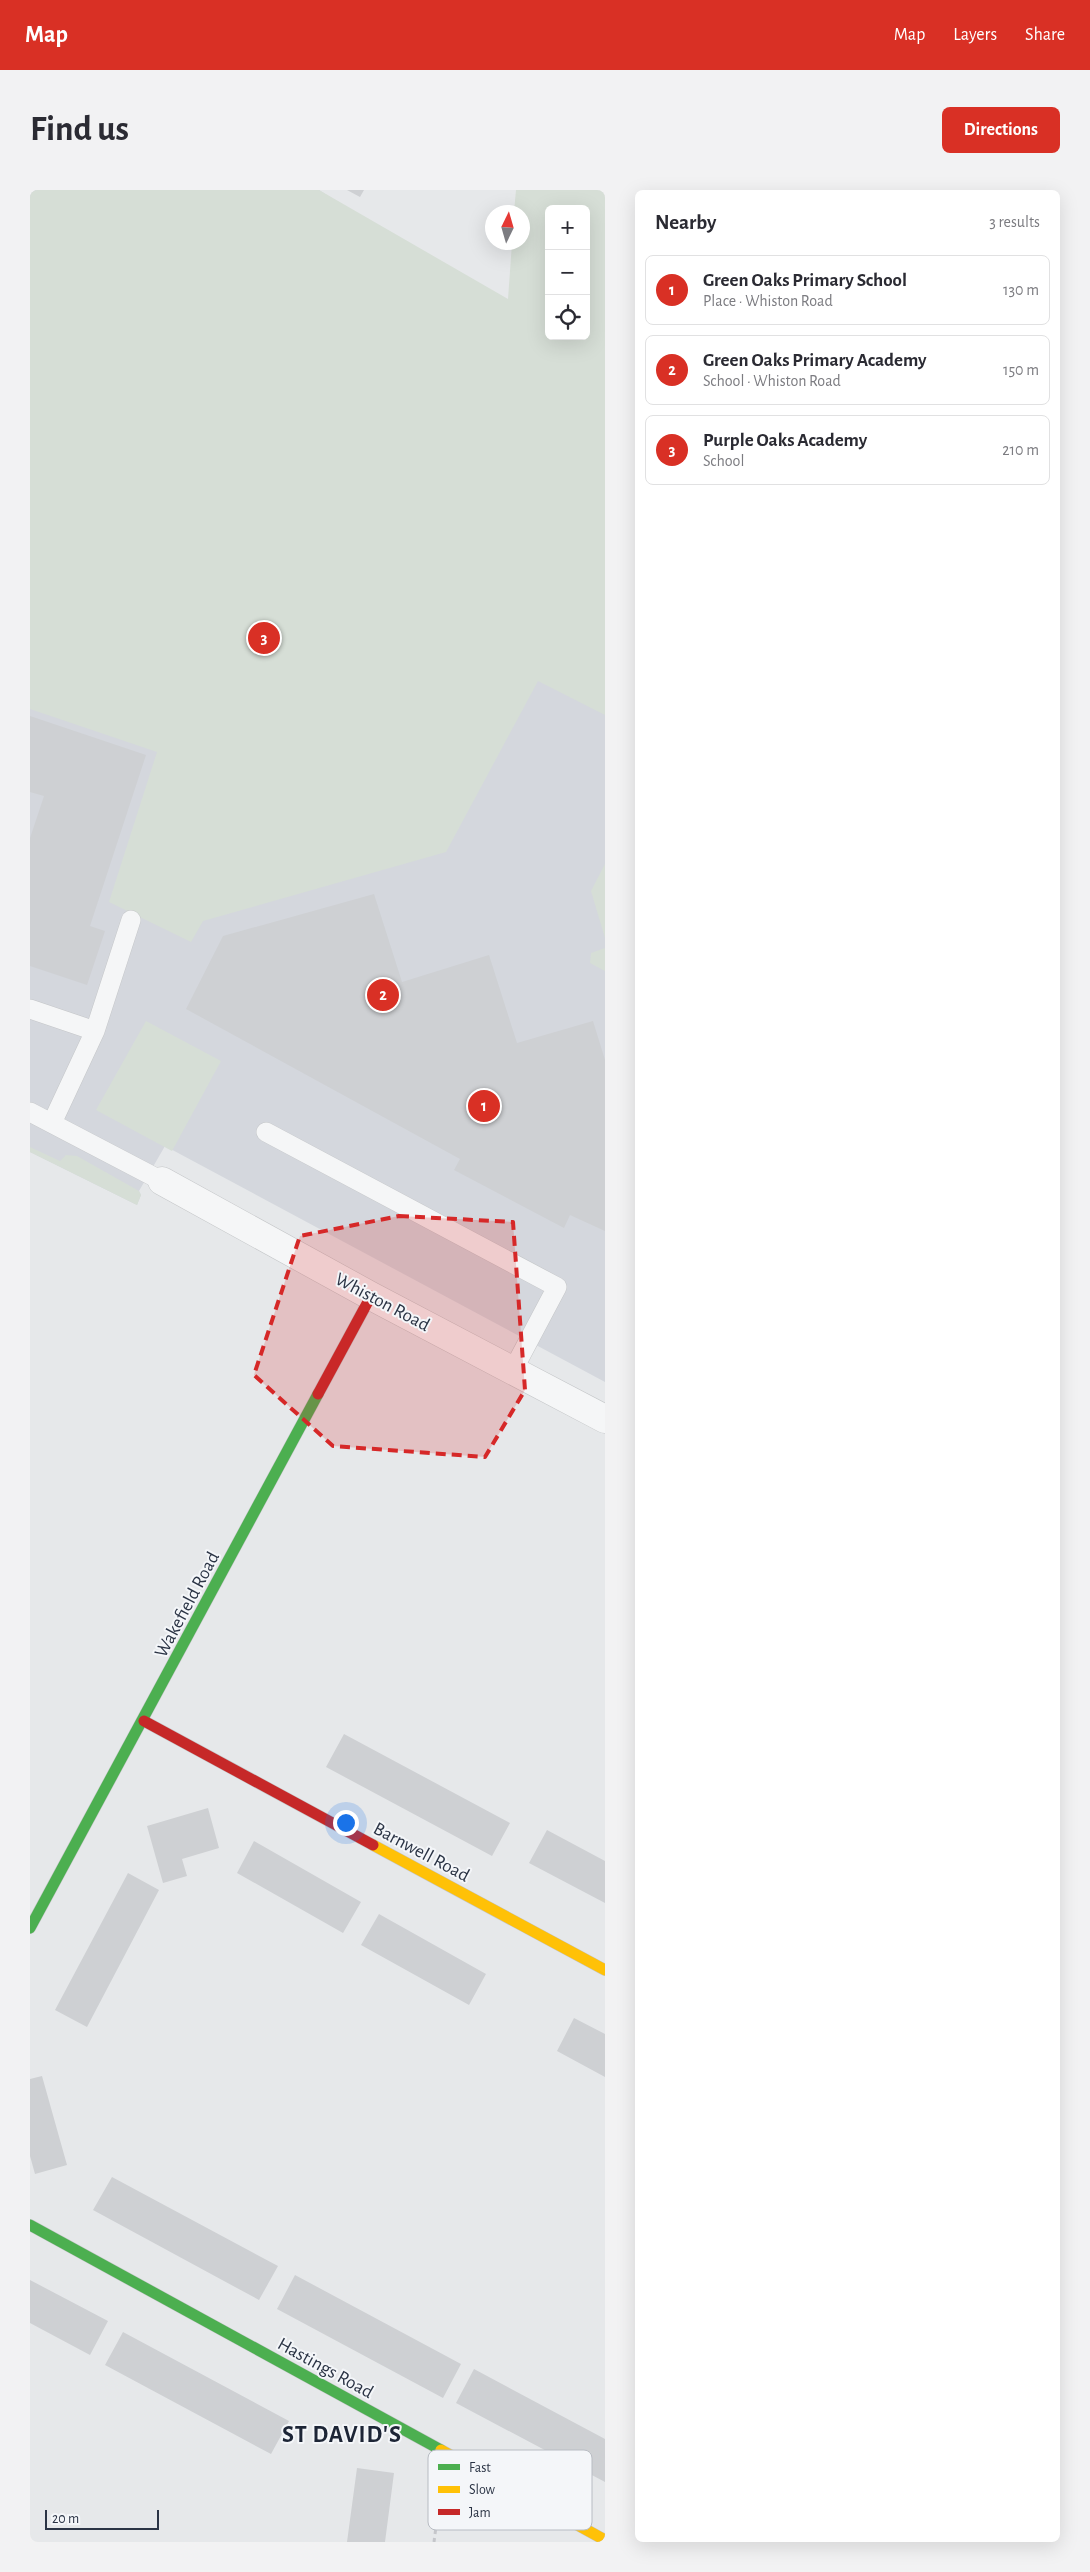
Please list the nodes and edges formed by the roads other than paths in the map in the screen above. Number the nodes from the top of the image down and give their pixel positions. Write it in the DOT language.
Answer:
graph roads {
  1 [pos="131,920"];
  2 [pos="30,1009"];
  3 [pos="95,1031"];
  4 [pos="30,1112"];
  5 [pos="52,1123"];
  6 [pos="266,1132"];
  7 [pos="162,1181"];
  8 [pos="371,1296"];
  9 [pos="513,1370"];
  10 [pos="605,1419"];
  11 [pos="144,1721"];
  12 [pos="30,1928"];
  13 [pos="605,1970"];
  14 [pos="30,2225"];
  15 [pos="442,2450"];
  16 [pos="581,2530"];
  17 [pos="595,2538"];
  1 -- 3 [label="lane"];
  2 -- 3 [label="lane"];
  3 -- 5 [label="lane"];
  4 -- 5 [label="lane"];
  5 -- 7 [label="lane"];
  6 -- 9 [label="lane"];
  7 -- 8 [label="street, Whiston Road"];
  8 -- 9 [label="street, Whiston Road"];
  8 -- 11 [label="street, Wakefield Road"];
  9 -- 10 [label="street, Whiston Road"];
  11 -- 12 [label="street, Wakefield Road"];
  11 -- 13 [label="street, Barnwell Road"];
  14 -- 15 [label="street, Hastings Road"];
  16 -- 17 [label="street, Hastings Road"];
}
